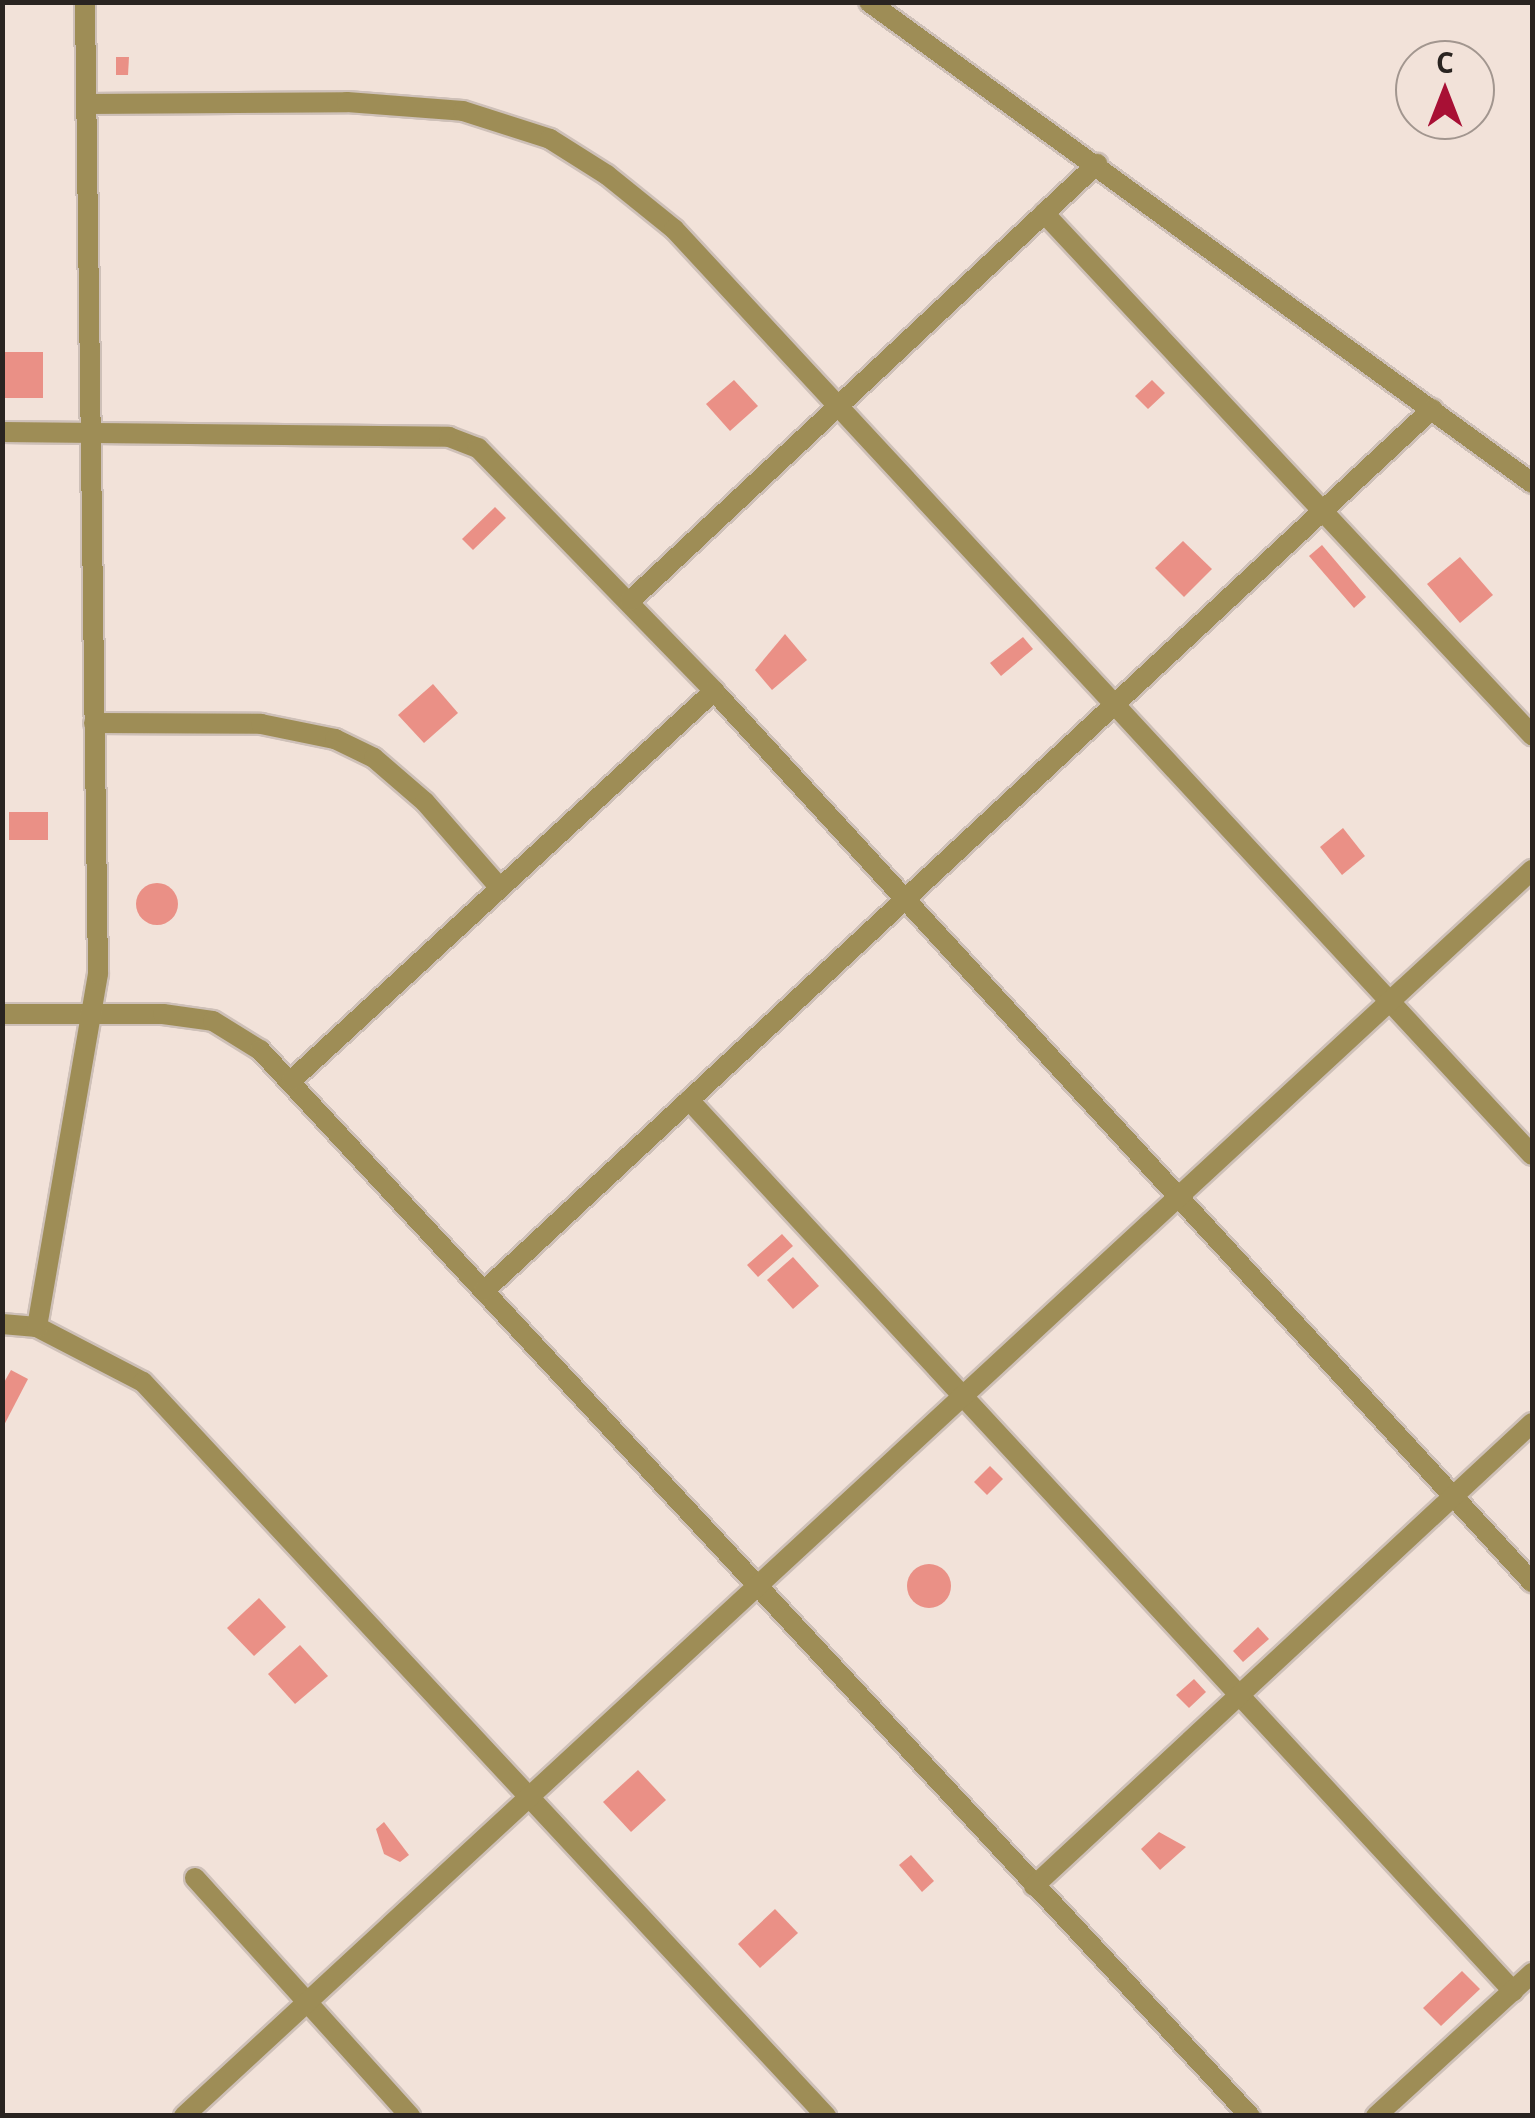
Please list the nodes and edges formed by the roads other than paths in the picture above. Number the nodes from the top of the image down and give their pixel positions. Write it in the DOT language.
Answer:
graph roads {
  1 [pos="85,2"];
  2 [pos="869,2"];
  3 [pos="87,104"];
  4 [pos="1096,164"];
  5 [pos="1044,213"];
  6 [pos="838,406"];
  7 [pos="1432,409"];
  8 [pos="2,432"];
  9 [pos="91,432"];
  10 [pos="1532,482"];
  11 [pos="1322,514"];
  12 [pos="630,601"];
  13 [pos="714,691"];
  14 [pos="1115,708"];
  15 [pos="94,723"];
  16 [pos="1532,735"];
  17 [pos="1532,870"];
  18 [pos="500,888"];
  19 [pos="905,900"];
  20 [pos="1390,1000"];
  21 [pos="97,1012"];
  22 [pos="2,1014"];
  23 [pos="292,1080"];
  24 [pos="689,1100"];
  25 [pos="1532,1155"];
  26 [pos="1178,1196"];
  27 [pos="484,1290"];
  28 [pos="2,1324"];
  29 [pos="37,1327"];
  30 [pos="965,1394"];
  31 [pos="1532,1422"];
  32 [pos="1454,1497"];
  33 [pos="1532,1582"];
  34 [pos="759,1586"];
  35 [pos="1242,1690"];
  36 [pos="531,1799"];
  37 [pos="196,1878"];
  38 [pos="1034,1886"];
  39 [pos="1532,1973"];
  40 [pos="1513,1991"];
  41 [pos="306,2003"];
  42 [pos="184,2116"];
  43 [pos="410,2116"];
  44 [pos="826,2116"];
  45 [pos="1250,2116"];
  46 [pos="1376,2116"];
  1 -- 3 [label="street"];
  2 -- 4 [label="street"];
  3 -- 6 [label="street"];
  3 -- 9 [label="street"];
  4 -- 5 [label="street"];
  4 -- 7 [label="street"];
  5 -- 6 [label="street"];
  5 -- 11 [label="street"];
  6 -- 12 [label="street"];
  6 -- 14 [label="street"];
  7 -- 10 [label="street"];
  7 -- 11 [label="street"];
  8 -- 9 [label="street"];
  9 -- 12 [label="street"];
  9 -- 15 [label="street"];
  11 -- 14 [label="street"];
  11 -- 16 [label="street"];
  12 -- 13 [label="street"];
  13 -- 18 [label="street"];
  13 -- 19 [label="street"];
  14 -- 19 [label="street"];
  14 -- 20 [label="street"];
  15 -- 18 [label="street"];
  15 -- 21 [label="street"];
  17 -- 20 [label="street"];
  18 -- 23 [label="street"];
  19 -- 24 [label="street"];
  19 -- 26 [label="street"];
  20 -- 25 [label="street"];
  20 -- 26 [label="street"];
  21 -- 22 [label="street"];
  21 -- 23 [label="street"];
  21 -- 29 [label="street"];
  23 -- 27 [label="street"];
  24 -- 27 [label="street"];
  24 -- 30 [label="street"];
  26 -- 30 [label="street"];
  26 -- 32 [label="street"];
  27 -- 34 [label="street"];
  28 -- 29 [label="street"];
  29 -- 36 [label="street"];
  30 -- 34 [label="street"];
  30 -- 35 [label="street"];
  31 -- 32 [label="street"];
  32 -- 33 [label="street"];
  32 -- 35 [label="street"];
  34 -- 36 [label="street"];
  34 -- 38 [label="street"];
  35 -- 38 [label="street"];
  35 -- 40 [label="street"];
  36 -- 41 [label="street"];
  36 -- 44 [label="street"];
  37 -- 41 [label="street"];
  38 -- 45 [label="street"];
  39 -- 40 [label="street"];
  40 -- 46 [label="street"];
  41 -- 42 [label="street"];
  41 -- 43 [label="street"];
}
